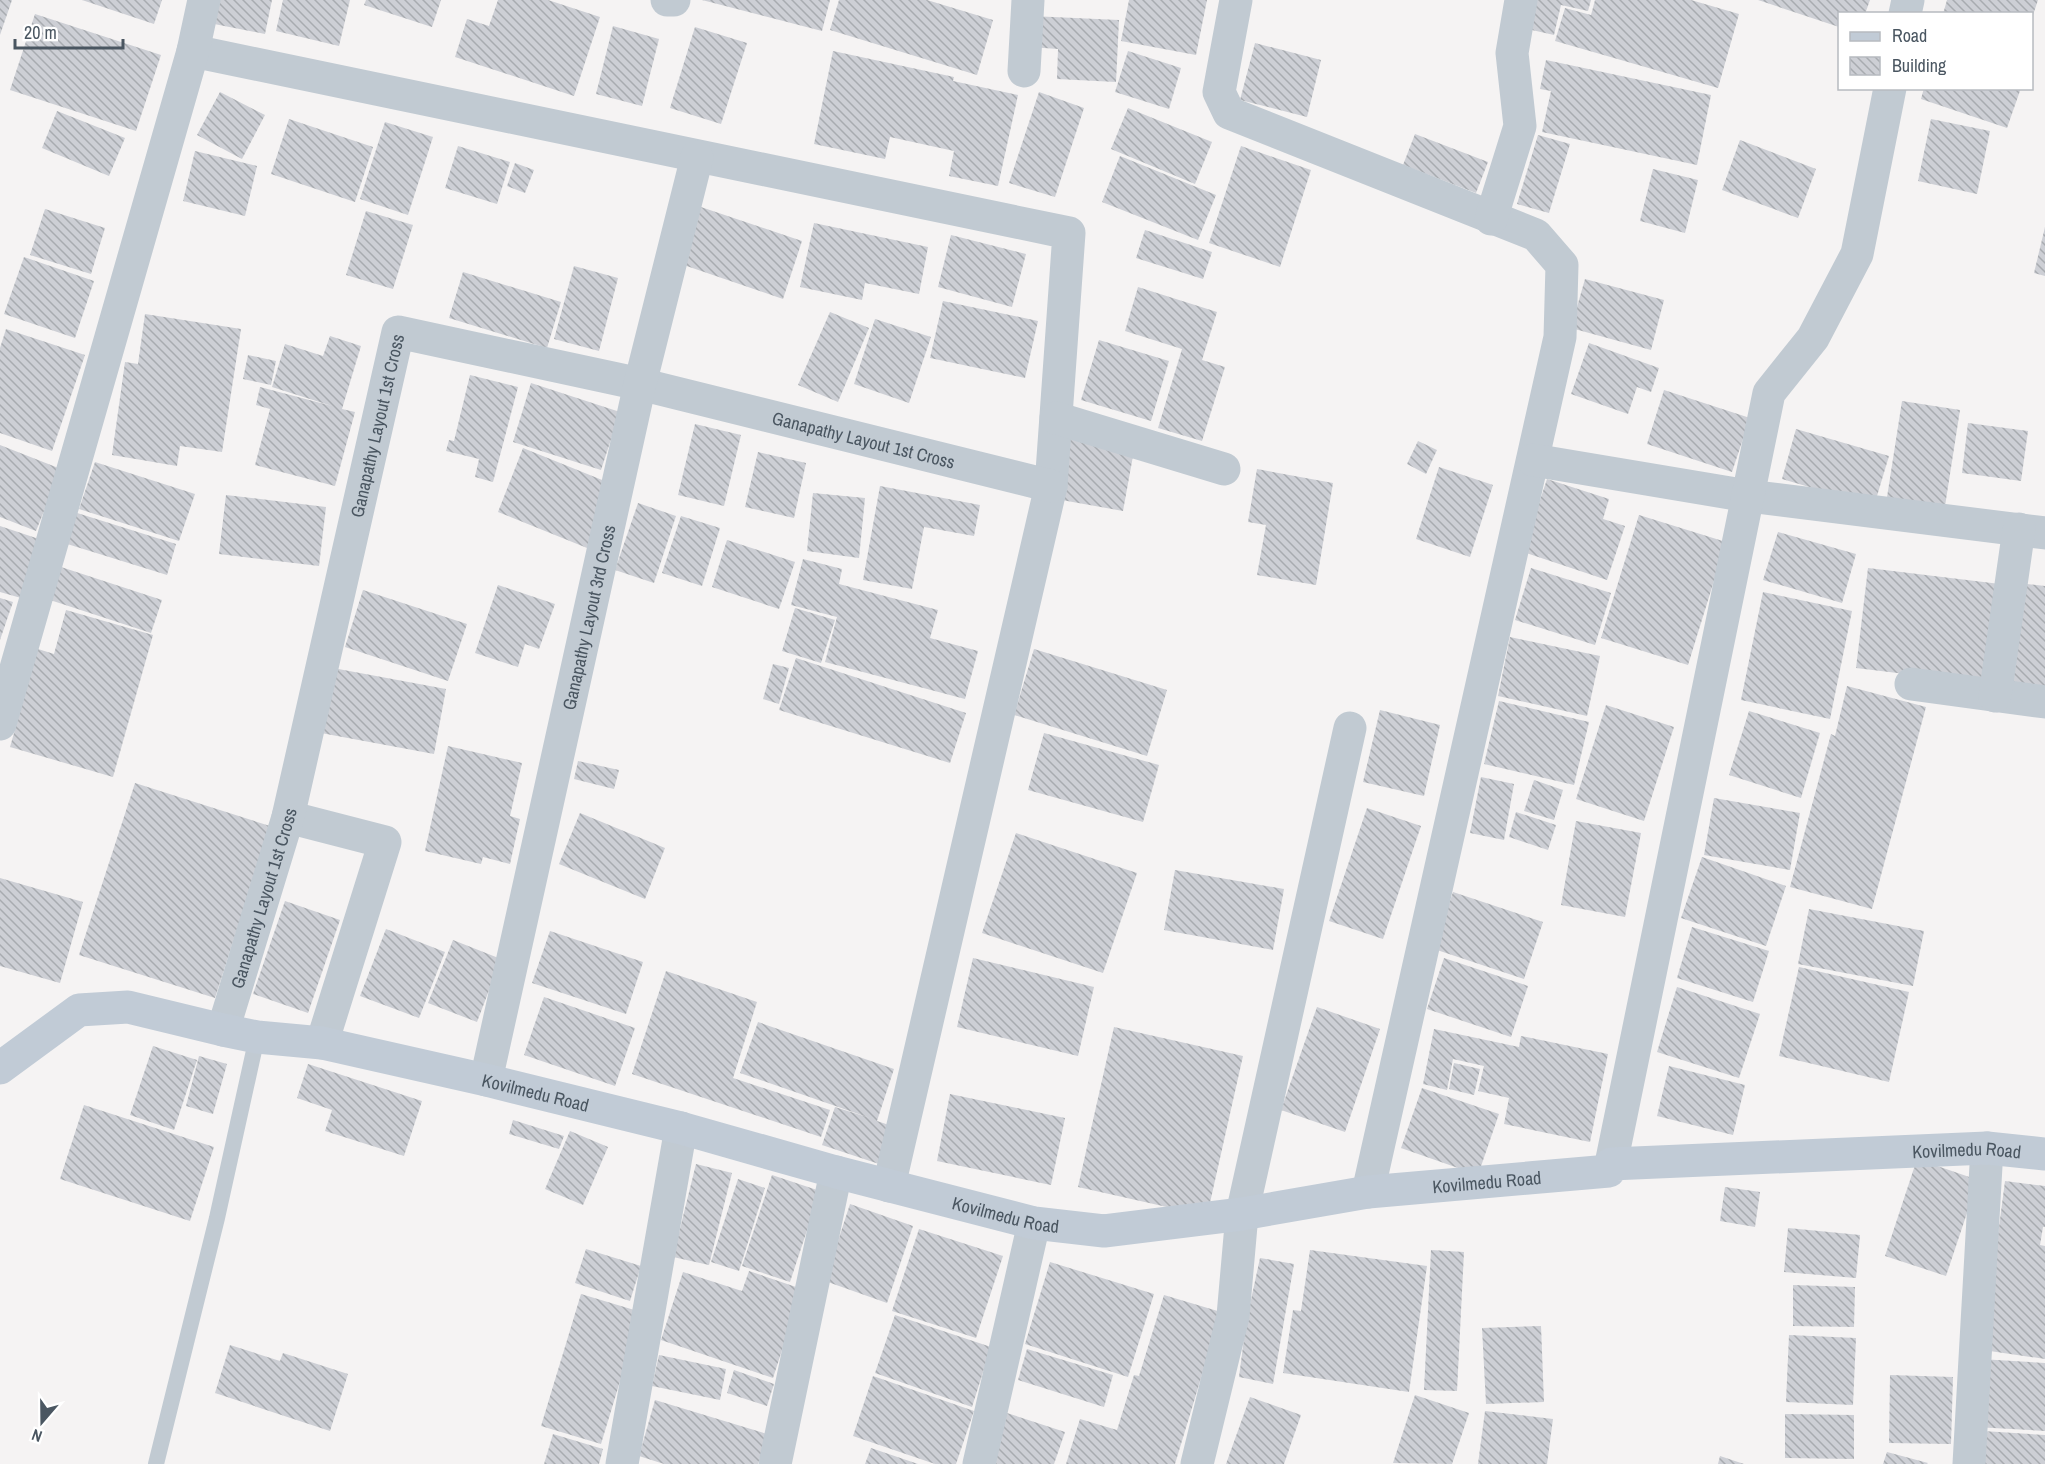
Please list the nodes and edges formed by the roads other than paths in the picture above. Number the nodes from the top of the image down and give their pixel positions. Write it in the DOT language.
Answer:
graph roads {
  1 [pos="204,0"];
  2 [pos="668,0"];
  3 [pos="674,0"];
  4 [pos="1028,0"];
  5 [pos="1236,0"];
  6 [pos="1521,0"];
  7 [pos="193,51"];
  8 [pos="1024,71"];
  9 [pos="1890,90"];
  10 [pos="697,157"];
  11 [pos="1491,219"];
  12 [pos="640,384"];
  13 [pos="1056,418"];
  14 [pos="1533,460"];
  15 [pos="1224,469"];
  16 [pos="1051,486"];
  17 [pos="1748,496"];
  18 [pos="2032,531"];
  19 [pos="1911,684"];
  20 [pos="1995,696"];
  21 [pos="2045,702"];
  22 [pos="0,724"];
  23 [pos="1350,728"];
  24 [pos="288,818"];
  25 [pos="223,1030"];
  26 [pos="257,1037"];
  27 [pos="322,1043"];
  28 [pos="0,1068"];
  29 [pos="486,1080"];
  30 [pos="681,1128"];
  31 [pos="1986,1148"];
  32 [pos="2045,1154"];
  33 [pos="1611,1164"];
  34 [pos="836,1172"];
  35 [pos="889,1185"];
  36 [pos="1368,1192"];
  37 [pos="1242,1214"];
  38 [pos="1034,1223"];
  39 [pos="156,1464"];
  40 [pos="622,1464"];
  41 [pos="775,1464"];
  42 [pos="979,1464"];
  43 [pos="1197,1464"];
  44 [pos="1969,1464"];
  1 -- 7 [label="street"];
  2 -- 3 [label="street"];
  4 -- 8 [label="street"];
  5 -- 11 [label="street"];
  6 -- 11 [label="street"];
  7 -- 10 [label="street"];
  7 -- 22 [label="street"];
  9 -- 17 [label="street"];
  10 -- 12 [label="street, Ganapathy Layout 3rd Cross"];
  10 -- 13 [label="street"];
  11 -- 14 [label="street"];
  12 -- 16 [label="street, Ganapathy Layout 1st Cross"];
  12 -- 24 [label="street, Ganapathy Layout 1st Cross"];
  12 -- 29 [label="street, Ganapathy Layout 3rd Cross"];
  13 -- 15 [label="street"];
  13 -- 16 [label="street"];
  14 -- 17 [label="street"];
  14 -- 36 [label="street"];
  16 -- 35 [label="street"];
  17 -- 18 [label="street"];
  17 -- 33 [label="street"];
  18 -- 20 [label="street"];
  19 -- 20 [label="street"];
  20 -- 21 [label="street"];
  23 -- 37 [label="street"];
  24 -- 25 [label="street, Ganapathy Layout 1st Cross"];
  24 -- 27 [label="street"];
  25 -- 26 [label="street, Kovilmedu Road"];
  25 -- 28 [label="street, Kovilmedu Road"];
  26 -- 27 [label="street, Kovilmedu Road"];
  26 -- 39 [label="lane"];
  27 -- 29 [label="street, Kovilmedu Road"];
  29 -- 30 [label="street, Kovilmedu Road"];
  30 -- 34 [label="street, Kovilmedu Road"];
  30 -- 40 [label="street"];
  31 -- 32 [label="street, Kovilmedu Road"];
  31 -- 33 [label="street, Kovilmedu Road"];
  31 -- 44 [label="street"];
  33 -- 36 [label="street, Kovilmedu Road"];
  34 -- 35 [label="street, Kovilmedu Road"];
  34 -- 41 [label="street"];
  35 -- 38 [label="street, Kovilmedu Road"];
  36 -- 37 [label="street, Kovilmedu Road"];
  37 -- 38 [label="street, Kovilmedu Road"];
  37 -- 43 [label="street"];
  38 -- 42 [label="street"];
}
